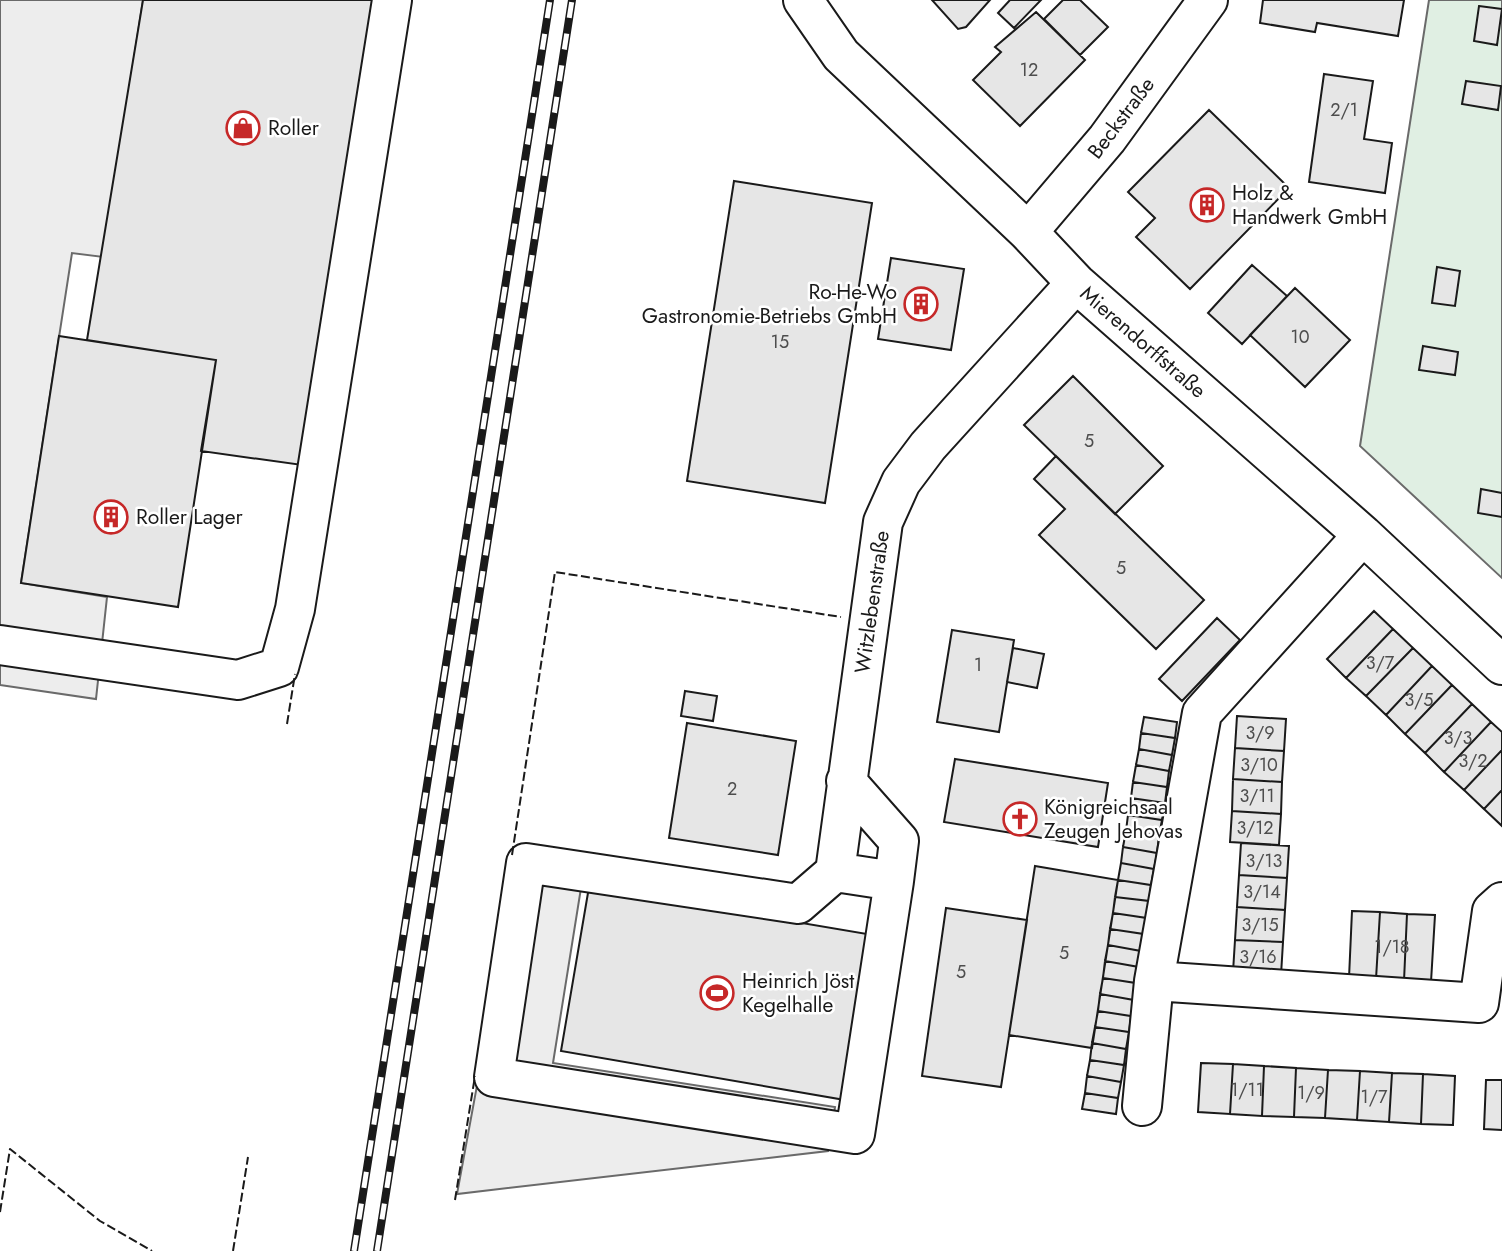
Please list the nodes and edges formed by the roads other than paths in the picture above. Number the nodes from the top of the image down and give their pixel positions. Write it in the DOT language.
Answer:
graph roads {
  1 [pos="392,0"];
  2 [pos="803,0"];
  3 [pos="1208,0"];
  4 [pos="1028,232"];
  5 [pos="1076,283"];
  6 [pos="1363,535"];
  7 [pos="0,645"];
  8 [pos="1502,665"];
  9 [pos="846,780"];
  10 [pos="835,872"];
  11 [pos="894,881"];
  12 [pos="1502,902"];
  13 [pos="1154,981"];
  14 [pos="1142,1106"];
  1 -- 7 [label="street"];
  2 -- 4 [label="street, Mierendorffstraße"];
  3 -- 4 [label="street, Beckstraße"];
  4 -- 5 [label="street, Mierendorffstraße"];
  5 -- 6 [label="street, Mierendorffstraße"];
  5 -- 9 [label="street, Witzlebenstraße"];
  6 -- 8 [label="street, Mierendorffstraße"];
  6 -- 13 [label="street"];
  9 -- 10 [label="street, Witzlebenstraße"];
  9 -- 11 [label="street"];
  10 -- 11 [label="street"];
  10 -- 11 [label="street"];
  12 -- 13 [label="street"];
  13 -- 14 [label="street"];
}
